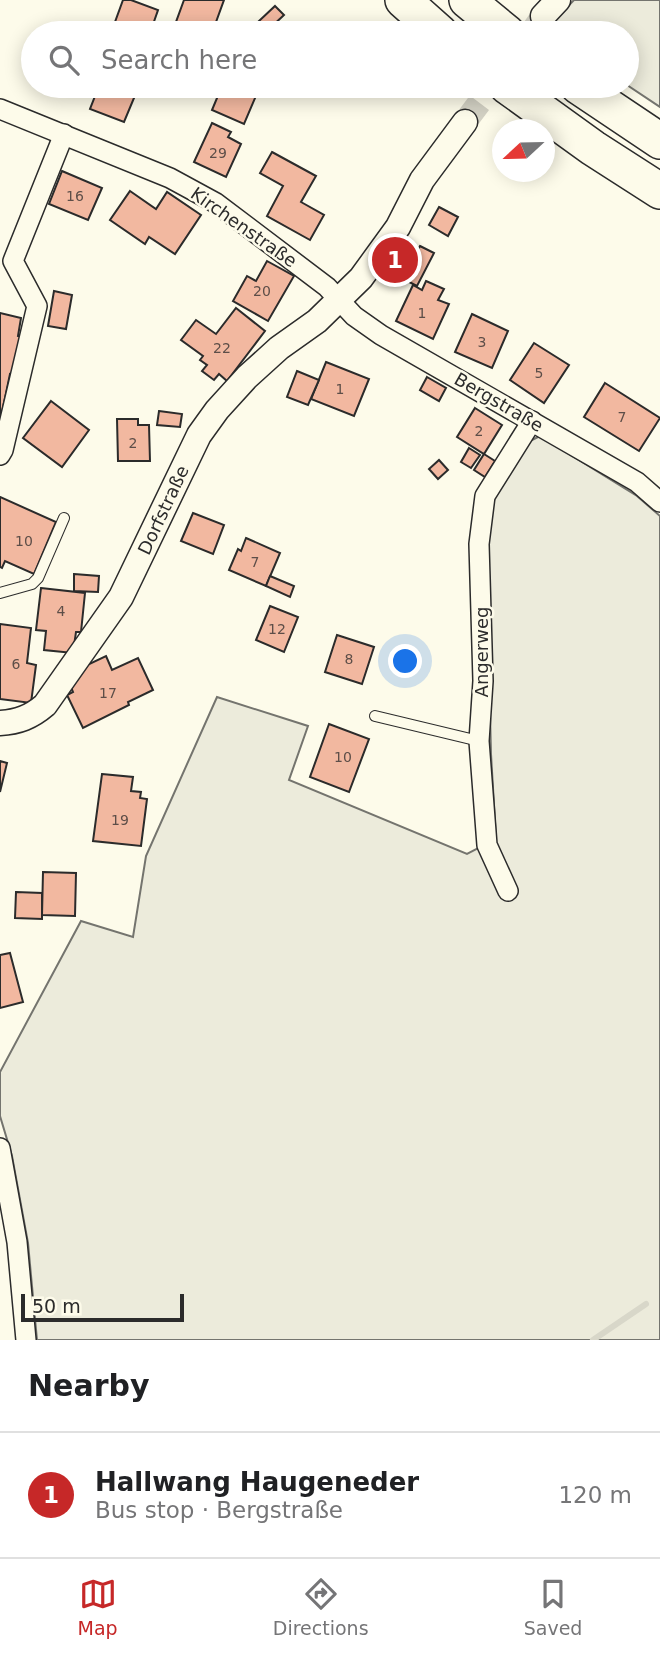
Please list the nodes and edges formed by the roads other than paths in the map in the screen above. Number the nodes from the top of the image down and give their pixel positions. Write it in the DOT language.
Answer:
graph roads {
  1 [pos="403,0"];
  2 [pos="467,0"];
  3 [pos="427,21"];
  4 [pos="492,21"];
  5 [pos="524,98"];
  6 [pos="596,98"];
  7 [pos="0,109"];
  8 [pos="465,122"];
  9 [pos="64,134"];
  10 [pos="660,142"];
  11 [pos="660,191"];
  12 [pos="339,301"];
  13 [pos="532,421"];
  14 [pos="0,455"];
  15 [pos="660,502"];
  16 [pos="64,518"];
  17 [pos="0,593"];
  18 [pos="375,716"];
  19 [pos="0,723"];
  20 [pos="479,741"];
  21 [pos="508,891"];
  22 [pos="0,1148"];
  23 [pos="26,1340"];
  1 -- 3 [label="highway"];
  2 -- 4 [label="highway"];
  5 -- 11 [label="highway"];
  6 -- 10 [label="highway"];
  7 -- 9 [label="street, Kirchenstraße"];
  8 -- 12 [label="street, Dorfstraße"];
  9 -- 12 [label="street, Kirchenstraße"];
  9 -- 14 [label="street"];
  12 -- 13 [label="street, Bergstraße"];
  12 -- 19 [label="street, Dorfstraße"];
  13 -- 15 [label="street, Bergstraße"];
  13 -- 20 [label="street, Angerweg"];
  16 -- 17 [label="lane"];
  18 -- 20 [label="lane"];
  20 -- 21 [label="street, Angerweg"];
  22 -- 23 [label="street"];
}
